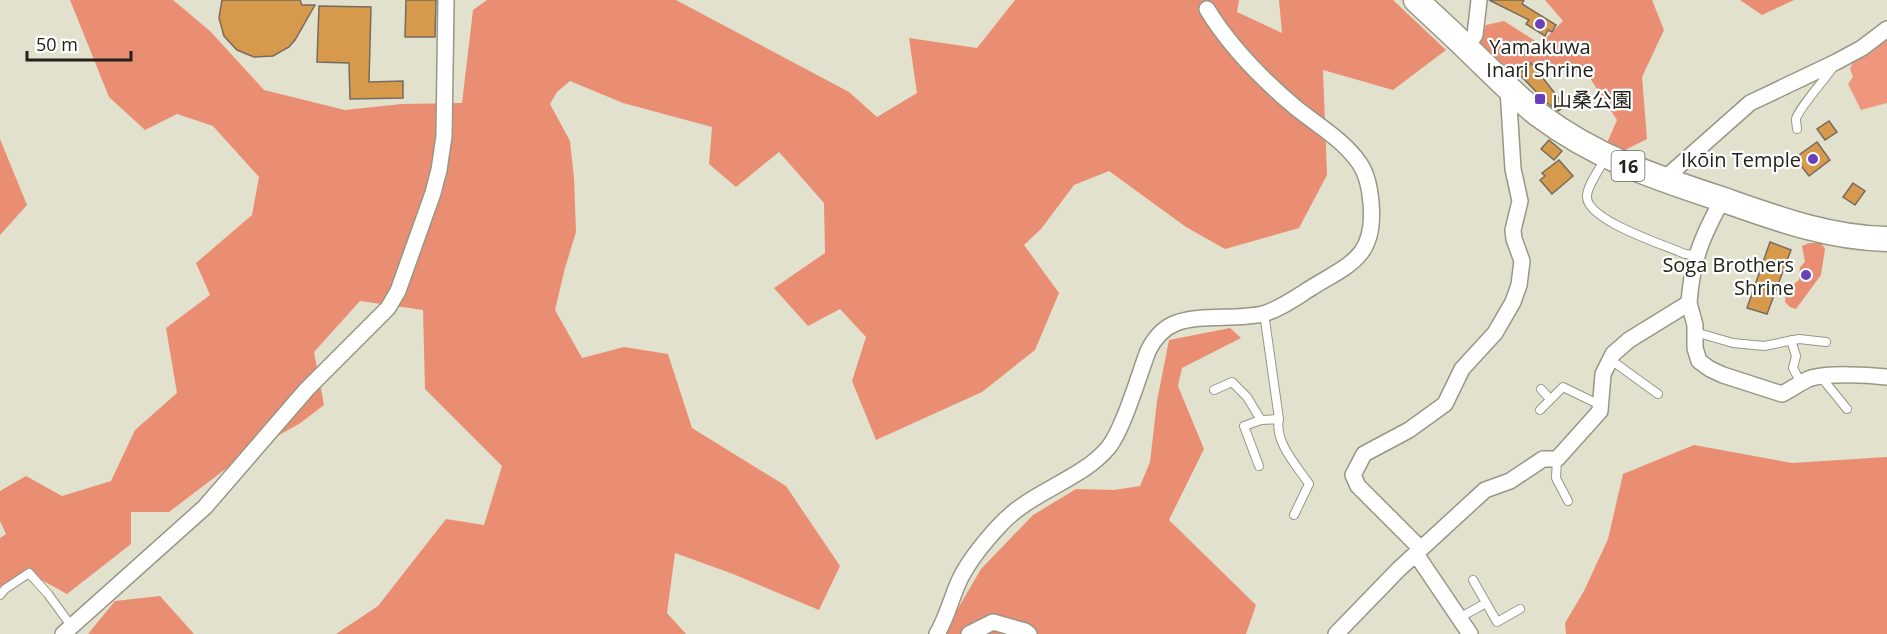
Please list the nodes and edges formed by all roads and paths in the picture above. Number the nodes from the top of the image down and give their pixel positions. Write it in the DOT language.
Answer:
graph roads {
  1 [pos="446,0"];
  2 [pos="1416,0"];
  3 [pos="1479,0"];
  4 [pos="1207,9"];
  5 [pos="1887,29"];
  6 [pos="1466,47"];
  7 [pos="1836,62"];
  8 [pos="1508,88"];
  9 [pos="1797,129"];
  10 [pos="1606,157"];
  11 [pos="1663,180"];
  12 [pos="1722,200"];
  13 [pos="1887,239"];
  14 [pos="1695,255"];
  15 [pos="1689,303"];
  16 [pos="1264,313"];
  17 [pos="1695,332"];
  18 [pos="1791,340"];
  19 [pos="1826,342"];
  20 [pos="1611,360"];
  21 [pos="1821,377"];
  22 [pos="1887,377"];
  23 [pos="1801,383"];
  24 [pos="1541,389"];
  25 [pos="1214,390"];
  26 [pos="1658,394"];
  27 [pos="1550,399"];
  28 [pos="1600,405"];
  29 [pos="1847,409"];
  30 [pos="1540,410"];
  31 [pos="1279,419"];
  32 [pos="1261,420"];
  33 [pos="1557,459"];
  34 [pos="1259,466"];
  35 [pos="1568,501"];
  36 [pos="1294,515"];
  37 [pos="1419,552"];
  38 [pos="1473,580"];
  39 [pos="0,595"];
  40 [pos="1486,603"];
  41 [pos="1520,609"];
  42 [pos="1459,618"];
  43 [pos="67,630"];
  44 [pos="937,634"];
  45 [pos="969,634"];
  46 [pos="1029,634"];
  47 [pos="1336,634"];
  48 [pos="1470,634"];
  1 -- 43 [label="street"];
  2 -- 6 [label="main road, 16"];
  3 -- 6 [label="street"];
  4 -- 16 [label="street"];
  5 -- 7 [label="street"];
  6 -- 8 [label="main road, 16"];
  7 -- 9 [label="lane"];
  7 -- 11 [label="street"];
  8 -- 10 [label="main road, 16"];
  8 -- 37 [label="street"];
  10 -- 11 [label="main road, 16"];
  10 -- 14 [label="lane"];
  11 -- 12 [label="main road, 16"];
  12 -- 13 [label="main road, 16"];
  12 -- 14 [label="street"];
  14 -- 15 [label="street"];
  15 -- 17 [label="street"];
  15 -- 20 [label="street"];
  16 -- 31 [label="lane"];
  16 -- 44 [label="street"];
  17 -- 18 [label="lane"];
  17 -- 23 [label="street"];
  18 -- 19 [label="lane"];
  18 -- 23 [label="lane"];
  20 -- 26 [label="lane"];
  20 -- 28 [label="street"];
  21 -- 22 [label="street"];
  21 -- 23 [label="street"];
  21 -- 29 [label="lane"];
  24 -- 27 [label="lane"];
  25 -- 32 [label="lane"];
  27 -- 28 [label="lane"];
  27 -- 30 [label="lane"];
  28 -- 33 [label="street"];
  31 -- 32 [label="lane"];
  31 -- 36 [label="lane"];
  32 -- 34 [label="lane"];
  33 -- 35 [label="lane"];
  33 -- 37 [label="street"];
  37 -- 42 [label="street"];
  37 -- 47 [label="street"];
  38 -- 40 [label="lane"];
  39 -- 43 [label="lane"];
  40 -- 41 [label="lane"];
  40 -- 42 [label="lane"];
  42 -- 48 [label="street"];
  45 -- 46 [label="street"];
}
